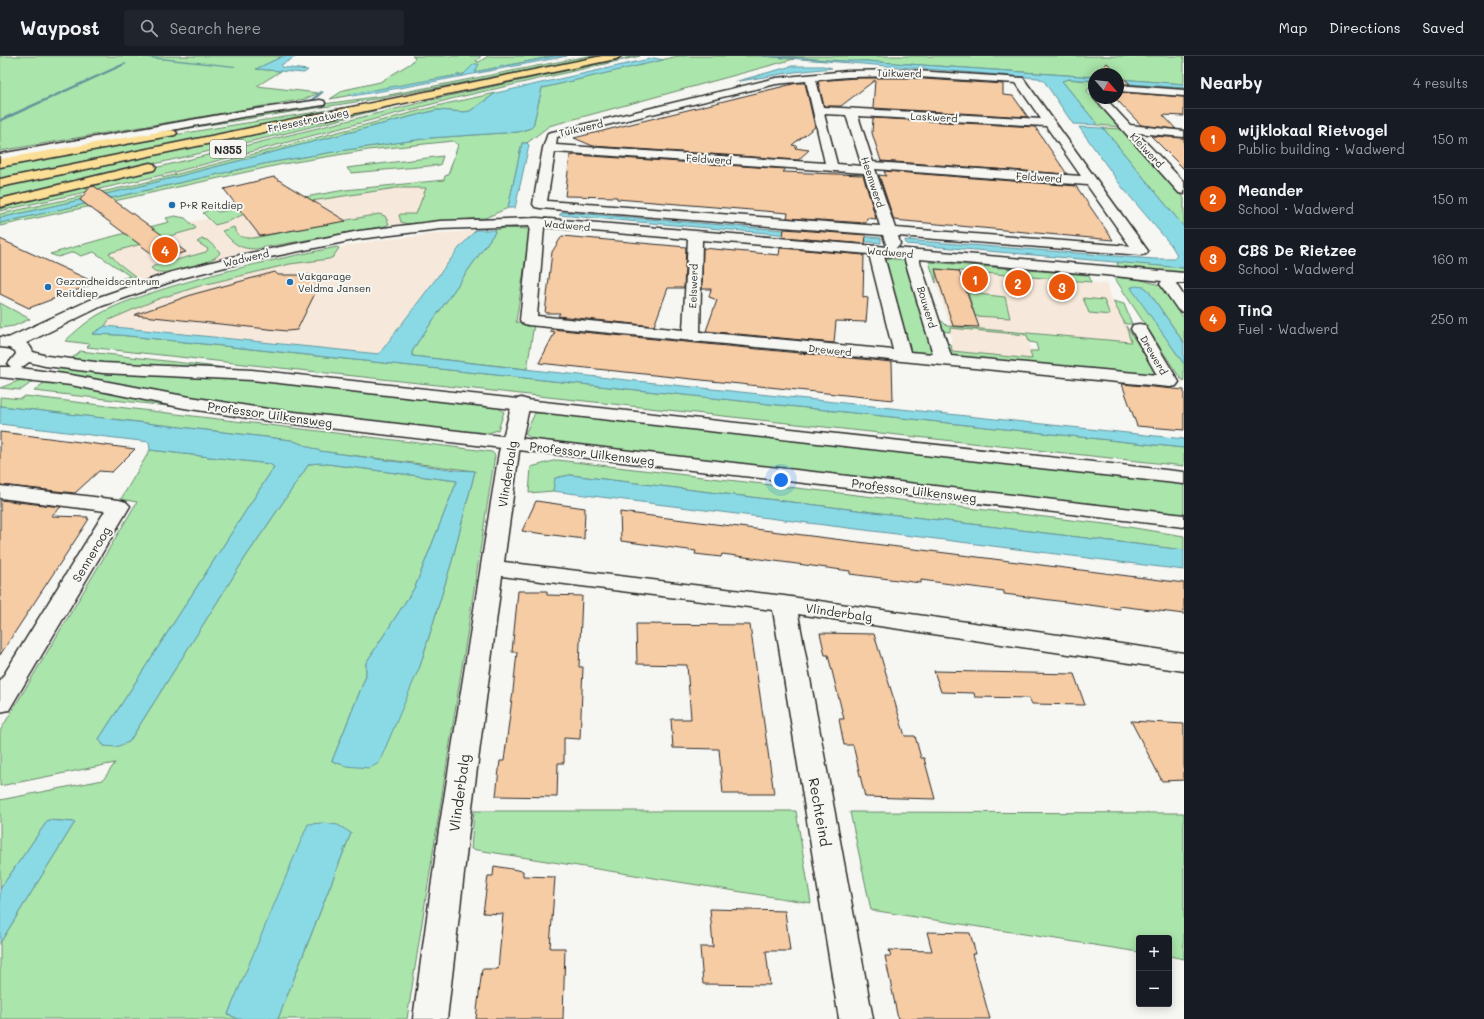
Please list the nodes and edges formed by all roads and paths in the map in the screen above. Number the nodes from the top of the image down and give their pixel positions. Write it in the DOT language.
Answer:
graph roads {
  1 [pos="616,56"];
  2 [pos="810,78"];
  3 [pos="1124,88"];
  4 [pos="454,90"];
  5 [pos="1184,93"];
  6 [pos="418,97"];
  7 [pos="320,103"];
  8 [pos="1105,104"];
  9 [pos="818,110"];
  10 [pos="851,112"];
  11 [pos="1050,123"];
  12 [pos="1127,128"];
  13 [pos="1184,134"];
  14 [pos="255,142"];
  15 [pos="549,148"];
  16 [pos="0,158"];
  17 [pos="164,163"];
  18 [pos="0,164"];
  19 [pos="832,167"];
  20 [pos="868,167"];
  21 [pos="1091,181"];
  22 [pos="0,183"];
  23 [pos="1184,190"];
  24 [pos="0,203"];
  25 [pos="538,222"];
  26 [pos="889,231"];
  27 [pos="695,235"];
  28 [pos="875,251"];
  29 [pos="903,254"];
  30 [pos="1178,278"];
  31 [pos="1184,307"];
  32 [pos="1139,329"];
  33 [pos="691,336"];
  34 [pos="12,347"];
  35 [pos="903,357"];
  36 [pos="944,361"];
  37 [pos="1,372"];
  38 [pos="521,404"];
  39 [pos="511,444"];
  40 [pos="1184,478"];
  41 [pos="0,492"];
  42 [pos="1184,521"];
  43 [pos="492,568"];
  44 [pos="784,604"];
  45 [pos="1184,662"];
  46 [pos="0,703"];
  47 [pos="430,1019"];
  48 [pos="856,1019"];
  1 -- 4 [label="main road, Friesestraatweg / N355"];
  2 -- 9 [label="street"];
  2 -- 11 [label="street, Tuikwerd"];
  2 -- 15 [label="street, Tuikwerd"];
  3 -- 5 [label="street"];
  4 -- 6 [label="main road, Friesestraatweg / N355"];
  4 -- 14 [label="main road, N355"];
  6 -- 18 [label="main road, N355"];
  6 -- 22 [label="main road, Friesestraatweg / N355"];
  7 -- 16 [label="street, Friesestraatweg"];
  8 -- 12 [label="street, Kleiwerd"];
  9 -- 10 [label="street, Laskwerd"];
  9 -- 19 [label="street"];
  10 -- 11 [label="street, Laskwerd"];
  10 -- 20 [label="street, Heemwerd"];
  11 -- 21 [label="street, Tuikwerd"];
  12 -- 13 [label="street, Kleiwerd"];
  12 -- 23 [label="street, Kleiwerd"];
  15 -- 19 [label="street, Feldwerd"];
  15 -- 26 [label="street, Tuikwerd"];
  17 -- 24 [label="main road"];
  19 -- 20 [label="street, Feldwerd"];
  20 -- 21 [label="street, Feldwerd"];
  20 -- 26 [label="street, Heemwerd"];
  21 -- 26 [label="street, Tuikwerd"];
  25 -- 27 [label="street, Wadwerd"];
  25 -- 33 [label="street, Drewerd"];
  25 -- 34 [label="street, Wadwerd"];
  26 -- 29 [label="street, Heemwerd"];
  27 -- 28 [label="street, Wadwerd"];
  27 -- 33 [label="street, Eelswerd"];
  28 -- 29 [label="street, Wadwerd"];
  28 -- 35 [label="street"];
  29 -- 30 [label="street, Wadwerd"];
  29 -- 36 [label="street, Bouwerd"];
  30 -- 31 [label="street"];
  32 -- 36 [label="street, Drewerd"];
  33 -- 35 [label="street, Drewerd"];
  34 -- 37 [label="street, Wadwerd"];
  34 -- 38 [label="street"];
  35 -- 36 [label="street, Drewerd"];
  37 -- 39 [label="street, Professor Uilkensweg"];
  38 -- 39 [label="street, Vlinderbalg"];
  38 -- 40 [label="street"];
  39 -- 42 [label="street, Professor Uilkensweg"];
  39 -- 43 [label="street, Vlinderbalg"];
  41 -- 46 [label="street, Senneroog"];
  43 -- 44 [label="street, Vlinderbalg"];
  43 -- 47 [label="street, Vlinderbalg"];
  44 -- 45 [label="street, Vlinderbalg"];
  44 -- 48 [label="street, Rechteind"];
}
